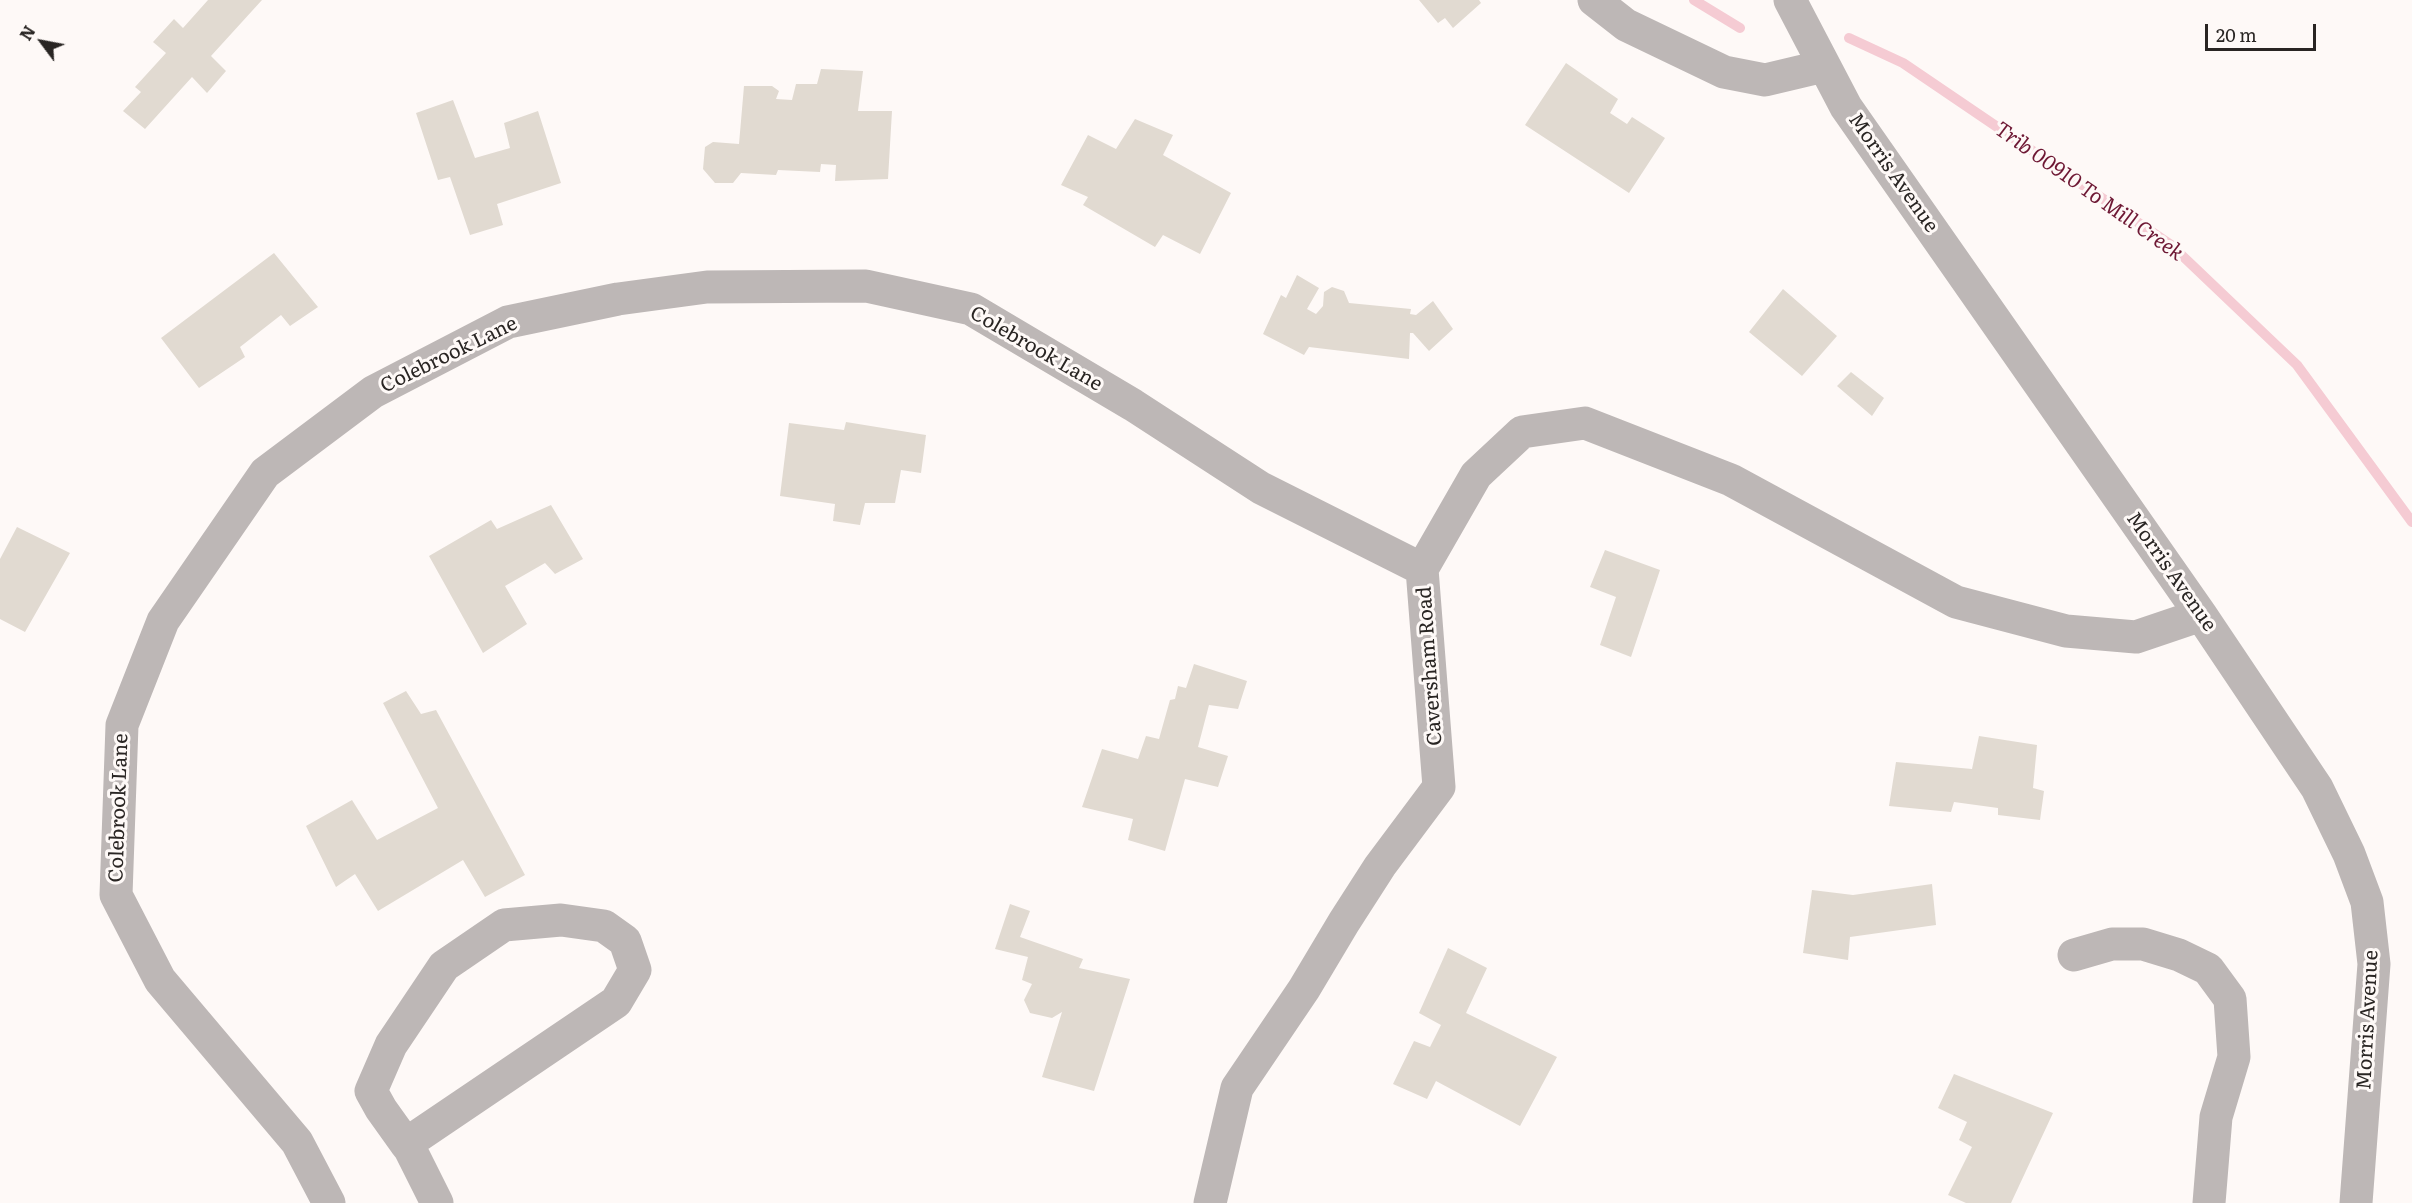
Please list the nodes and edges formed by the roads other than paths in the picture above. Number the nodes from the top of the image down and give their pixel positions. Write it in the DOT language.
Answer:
graph roads {
  1 [pos="1594,0"];
  2 [pos="1790,0"];
  3 [pos="1824,66"];
  4 [pos="1422,569"];
  5 [pos="2201,615"];
  6 [pos="2074,955"];
  7 [pos="406,1144"];
  8 [pos="328,1203"];
  9 [pos="437,1203"];
  10 [pos="1210,1203"];
  11 [pos="2209,1203"];
  12 [pos="2356,1203"];
  1 -- 3 [label="street"];
  2 -- 3 [label="street, Morris Avenue"];
  3 -- 5 [label="street, Morris Avenue"];
  4 -- 5 [label="street, Caversham Road"];
  4 -- 8 [label="street, Colebrook Lane"];
  4 -- 10 [label="street, Caversham Road"];
  5 -- 12 [label="street, Morris Avenue"];
  6 -- 11 [label="street"];
  7 -- 7 [label="street"];
  7 -- 9 [label="street"];
}
